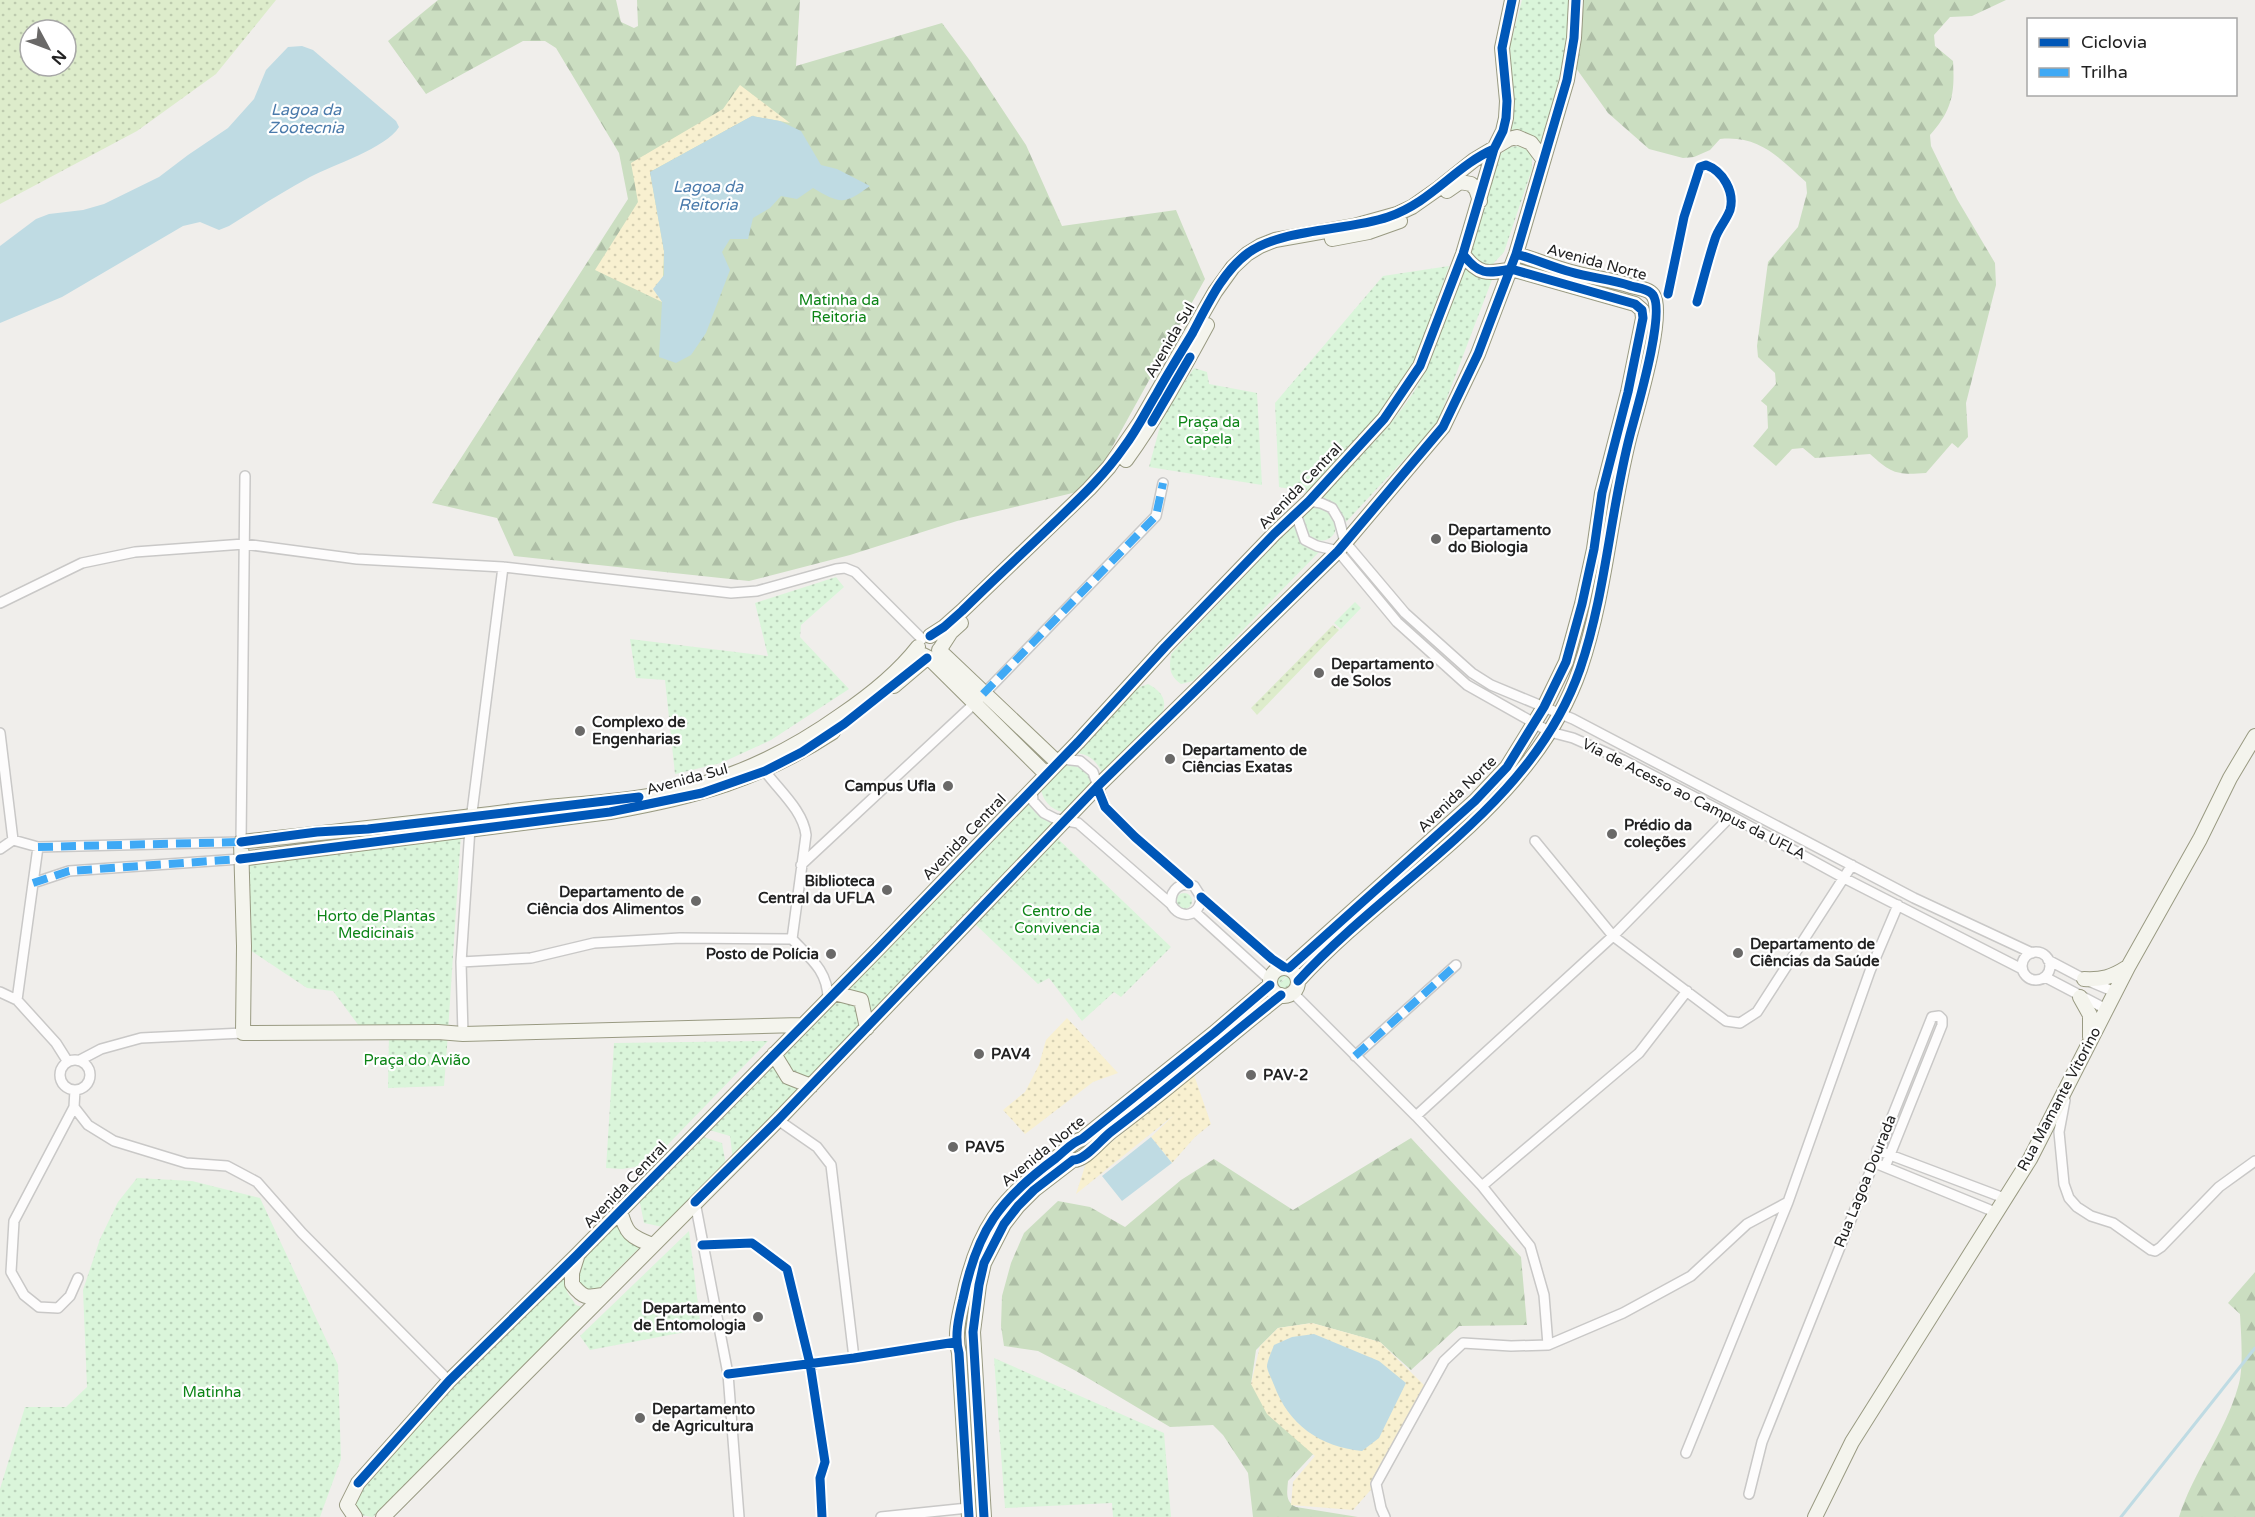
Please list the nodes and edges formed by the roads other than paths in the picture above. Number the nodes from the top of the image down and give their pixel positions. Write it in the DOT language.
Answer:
graph roads {
  1 [pos="1512,0"];
  2 [pos="1576,0"];
  3 [pos="1494,149"];
  4 [pos="1542,159"];
  5 [pos="1480,201"];
  6 [pos="1463,254"];
  7 [pos="1516,254"];
  8 [pos="1511,269"];
  9 [pos="245,476"];
  10 [pos="1163,483"];
  11 [pos="1309,501"];
  12 [pos="1296,514"];
  13 [pos="244,544"];
  14 [pos="1341,547"];
  15 [pos="503,567"];
  16 [pos="0,603"];
  17 [pos="929,648"];
  18 [pos="979,699"];
  19 [pos="1544,707"];
  20 [pos="1560,714"];
  21 [pos="1534,723"];
  22 [pos="1550,732"];
  23 [pos="0,733"];
  24 [pos="2255,736"];
  25 [pos="1059,761"];
  26 [pos="762,767"];
  27 [pos="1046,774"];
  28 [pos="1097,788"];
  29 [pos="1032,789"];
  30 [pos="1731,816"];
  31 [pos="1066,820"];
  32 [pos="471,823"];
  33 [pos="13,840"];
  34 [pos="1534,841"];
  35 [pos="241,842"];
  36 [pos="38,847"];
  37 [pos="0,849"];
  38 [pos="240,859"];
  39 [pos="801,865"];
  40 [pos="1852,865"];
  41 [pos="1844,878"];
  42 [pos="33,883"];
  43 [pos="1189,884"];
  44 [pos="1201,897"];
  45 [pos="1171,904"];
  46 [pos="1898,905"];
  47 [pos="1195,912"];
  48 [pos="1613,936"];
  49 [pos="792,939"];
  50 [pos="2032,953"];
  51 [pos="2048,960"];
  52 [pos="461,962"];
  53 [pos="1456,965"];
  54 [pos="2128,967"];
  55 [pos="1287,968"];
  56 [pos="2022,969"];
  57 [pos="2045,977"];
  58 [pos="2084,979"];
  59 [pos="1270,982"];
  60 [pos="1290,990"];
  61 [pos="0,992"];
  62 [pos="1687,992"];
  63 [pos="2115,992"];
  64 [pos="831,996"];
  65 [pos="2080,997"];
  66 [pos="17,1000"];
  67 [pos="2106,1009"];
  68 [pos="801,1025"];
  69 [pos="867,1028"];
  70 [pos="243,1033"];
  71 [pos="463,1034"];
  72 [pos="2089,1040"];
  73 [pos="774,1054"];
  74 [pos="1355,1056"];
  75 [pos="80,1060"];
  76 [pos="68,1062"];
  77 [pos="811,1086"];
  78 [pos="2067,1087"];
  79 [pos="75,1090"];
  80 [pos="74,1107"];
  81 [pos="1416,1116"];
  82 [pos="778,1120"];
  83 [pos="1082,1139"];
  84 [pos="1091,1150"];
  85 [pos="1877,1150"];
  86 [pos="1071,1154"];
  87 [pos="1890,1155"];
  88 [pos="2255,1161"];
  89 [pos="1872,1162"];
  90 [pos="1885,1167"];
  91 [pos="1968,1184"];
  92 [pos="1482,1186"];
  93 [pos="1961,1198"];
  94 [pos="2004,1198"];
  95 [pos="695,1202"];
  96 [pos="1788,1202"];
  97 [pos="620,1210"];
  98 [pos="1995,1212"];
  99 [pos="652,1245"];
  100 [pos="702,1245"];
  101 [pos="577,1255"];
  102 [pos="78,1278"];
  103 [pos="603,1295"];
  104 [pos="974,1332"];
  105 [pos="958,1343"];
  106 [pos="1548,1345"];
  107 [pos="974,1348"];
  108 [pos="854,1358"];
  109 [pos="810,1364"];
  110 [pos="728,1374"];
  111 [pos="448,1381"];
  112 [pos="1686,1453"];
  113 [pos="1749,1494"];
  114 [pos="968,1512"];
  115 [pos="350,1513"];
  116 [pos="383,1517"];
  117 [pos="739,1517"];
  118 [pos="822,1517"];
  119 [pos="881,1517"];
  120 [pos="984,1517"];
  121 [pos="1385,1517"];
  122 [pos="1815,1517"];
  1 -- 3 [label="street, Avenida Central"];
  2 -- 4 [label="street"];
  3 -- 4 [label="street, Avenida Sul"];
  3 -- 5 [label="street, Avenida Central"];
  3 -- 17 [label="street, Avenida Sul"];
  4 -- 7 [label="street"];
  5 -- 6 [label="street, Avenida Central"];
  5 -- 17 [label="street, Avenida Sul"];
  6 -- 8 [label="street"];
  6 -- 11 [label="street, Avenida Central"];
  7 -- 8 [label="street"];
  7 -- 20 [label="street, Avenida Norte"];
  8 -- 14 [label="street"];
  8 -- 19 [label="street, Avenida Norte"];
  9 -- 13 [label="street"];
  10 -- 18 [label="street"];
  11 -- 12 [label="street, Avenida Central"];
  11 -- 14 [label="street"];
  12 -- 14 [label="street"];
  12 -- 25 [label="street, Avenida Central"];
  13 -- 15 [label="street"];
  13 -- 16 [label="street"];
  13 -- 35 [label="street"];
  14 -- 19 [label="street, Via de Acesso ao Campus da UFLA"];
  14 -- 21 [label="street, Via de Acesso ao Campus da UFLA"];
  14 -- 28 [label="street"];
  15 -- 17 [label="street"];
  15 -- 32 [label="street"];
  17 -- 18 [label="street"];
  17 -- 26 [label="street, Avenida Sul"];
  18 -- 25 [label="street"];
  18 -- 27 [label="street"];
  18 -- 39 [label="street"];
  19 -- 20 [label="street, Via de Acesso ao Campus da UFLA"];
  19 -- 21 [label="street, Avenida Norte"];
  20 -- 22 [label="street, Avenida Norte"];
  20 -- 40 [label="street, Via de Acesso ao Campus da UFLA"];
  21 -- 22 [label="street, Via de Acesso ao Campus da UFLA"];
  21 -- 55 [label="street, Avenida Norte"];
  22 -- 30 [label="street, Via de Acesso ao Campus da UFLA"];
  22 -- 60 [label="street, Avenida Norte"];
  23 -- 33 [label="street"];
  24 -- 54 [label="street, Rua Mamante Vitorino"];
  25 -- 27 [label="street, Avenida Central"];
  25 -- 28 [label="street"];
  26 -- 32 [label="street, Avenida Sul"];
  26 -- 39 [label="street"];
  27 -- 29 [label="street, Avenida Central"];
  28 -- 31 [label="street"];
  28 -- 43 [label="street"];
  29 -- 31 [label="street"];
  29 -- 64 [label="street, Avenida Central"];
  30 -- 41 [label="street, Via de Acesso ao Campus da UFLA"];
  30 -- 48 [label="street"];
  31 -- 45 [label="street"];
  31 -- 69 [label="street"];
  32 -- 35 [label="street, Avenida Sul"];
  32 -- 38 [label="street, Avenida Sul"];
  32 -- 52 [label="street"];
  33 -- 36 [label="street"];
  33 -- 37 [label="street"];
  34 -- 48 [label="street"];
  35 -- 36 [label="street"];
  35 -- 38 [label="street"];
  36 -- 42 [label="street"];
  38 -- 42 [label="street"];
  38 -- 70 [label="street"];
  39 -- 49 [label="street"];
  40 -- 41 [label="street"];
  40 -- 50 [label="street, Via de Acesso ao Campus da UFLA"];
  41 -- 46 [label="street, Via de Acesso ao Campus da UFLA"];
  41 -- 62 [label="street"];
  42 -- 66 [label="street"];
  43 -- 44 [label="street"];
  43 -- 45 [label="street"];
  44 -- 47 [label="street"];
  44 -- 55 [label="street"];
  45 -- 47 [label="street"];
  46 -- 56 [label="street, Via de Acesso ao Campus da UFLA"];
  46 -- 96 [label="street"];
  47 -- 59 [label="street"];
  48 -- 62 [label="street"];
  48 -- 81 [label="street"];
  49 -- 52 [label="street"];
  49 -- 64 [label="street"];
  50 -- 51 [label="street"];
  50 -- 56 [label="street"];
  51 -- 57 [label="street"];
  51 -- 58 [label="street"];
  52 -- 71 [label="street"];
  53 -- 74 [label="street"];
  54 -- 58 [label="street"];
  54 -- 63 [label="street, Rua Mamante Vitorino"];
  55 -- 59 [label="street"];
  55 -- 60 [label="street"];
  56 -- 57 [label="street"];
  57 -- 65 [label="street"];
  58 -- 63 [label="street"];
  59 -- 60 [label="street"];
  59 -- 83 [label="street, Avenida Norte"];
  60 -- 74 [label="street"];
  60 -- 84 [label="street, Avenida Norte"];
  61 -- 66 [label="street"];
  62 -- 92 [label="street"];
  63 -- 67 [label="street, Rua Mamante Vitorino"];
  64 -- 68 [label="street, Avenida Central"];
  64 -- 69 [label="street"];
  65 -- 67 [label="street"];
  65 -- 72 [label="street"];
  66 -- 76 [label="street"];
  67 -- 72 [label="street, Rua Mamante Vitorino"];
  68 -- 71 [label="street"];
  68 -- 73 [label="street, Avenida Central"];
  69 -- 77 [label="street"];
  70 -- 71 [label="street"];
  70 -- 75 [label="street"];
  72 -- 78 [label="street, Rua Mamante Vitorino"];
  73 -- 77 [label="street"];
  73 -- 97 [label="street, Avenida Central"];
  74 -- 81 [label="street"];
  75 -- 76 [label="street"];
  75 -- 79 [label="street"];
  76 -- 79 [label="street"];
  77 -- 82 [label="street"];
  78 -- 88 [label="street"];
  78 -- 94 [label="street, Rua Mamante Vitorino"];
  79 -- 80 [label="street"];
  80 -- 102 [label="street"];
  80 -- 111 [label="street"];
  81 -- 92 [label="street"];
  82 -- 95 [label="street"];
  82 -- 108 [label="street"];
  83 -- 84 [label="street"];
  83 -- 86 [label="street, Avenida Norte"];
  84 -- 86 [label="street, Avenida Norte"];
  85 -- 87 [label="street"];
  85 -- 87 [label="street, Rua Lagoa Dourada"];
  85 -- 89 [label="street, Rua Lagoa Dourada"];
  86 -- 104 [label="street, Avenida Norte"];
  86 -- 105 [label="street, Avenida Norte"];
  87 -- 90 [label="street"];
  87 -- 91 [label="street"];
  89 -- 90 [label="street"];
  89 -- 113 [label="street, Rua Lagoa Dourada"];
  90 -- 93 [label="street"];
  91 -- 93 [label="street"];
  91 -- 94 [label="street"];
  92 -- 106 [label="street"];
  93 -- 98 [label="street"];
  94 -- 98 [label="street, Rua Mamante Vitorino"];
  95 -- 99 [label="street"];
  95 -- 100 [label="street"];
  96 -- 106 [label="street"];
  96 -- 112 [label="street"];
  97 -- 99 [label="street"];
  97 -- 101 [label="street, Avenida Central"];
  98 -- 122 [label="street, Rua Mamante Vitorino"];
  99 -- 103 [label="street"];
  100 -- 109 [label="street"];
  100 -- 110 [label="street"];
  101 -- 103 [label="street"];
  101 -- 111 [label="street, Avenida Central"];
  103 -- 116 [label="street"];
  104 -- 105 [label="street"];
  104 -- 107 [label="street, Avenida Norte"];
  105 -- 107 [label="street"];
  105 -- 108 [label="street"];
  105 -- 114 [label="street, Avenida Norte"];
  106 -- 121 [label="street"];
  107 -- 120 [label="street, Avenida Norte"];
  108 -- 109 [label="street"];
  109 -- 110 [label="street"];
  109 -- 118 [label="street"];
  110 -- 117 [label="street"];
  111 -- 115 [label="street, Avenida Central"];
  114 -- 119 [label="street"];
}
